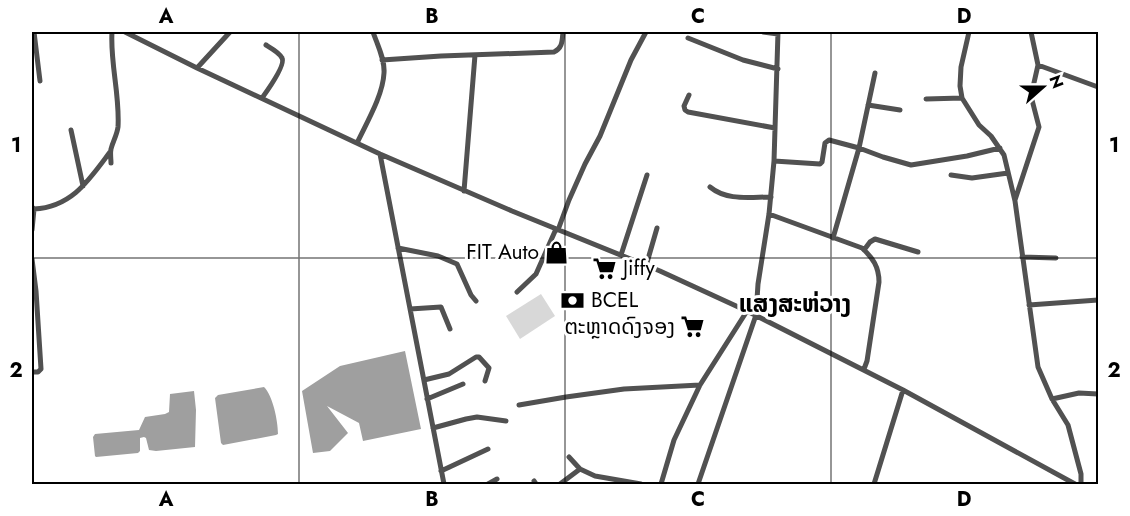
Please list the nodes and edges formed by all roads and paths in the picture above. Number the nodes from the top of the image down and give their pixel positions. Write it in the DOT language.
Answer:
graph roads {
  1 [pos="34,32"];
  2 [pos="112,32"];
  3 [pos="125,32"];
  4 [pos="230,32"];
  5 [pos="373,32"];
  6 [pos="563,32"];
  7 [pos="646,32"];
  8 [pos="763,32"];
  9 [pos="969,32"];
  10 [pos="1031,32"];
  11 [pos="778,33"];
  12 [pos="688,38"];
  13 [pos="266,45"];
  14 [pos="475,55"];
  15 [pos="382,60"];
  16 [pos="1038,65"];
  17 [pos="197,68"];
  18 [pos="778,69"];
  19 [pos="875,73"];
  20 [pos="40,81"];
  21 [pos="1098,87"];
  22 [pos="689,95"];
  23 [pos="262,98"];
  24 [pos="963,98"];
  25 [pos="926,99"];
  26 [pos="868,105"];
  27 [pos="900,110"];
  28 [pos="775,128"];
  29 [pos="71,130"];
  30 [pos="357,143"];
  31 [pos="859,148"];
  32 [pos="1000,148"];
  33 [pos="110,151"];
  34 [pos="380,154"];
  35 [pos="774,161"];
  36 [pos="111,164"];
  37 [pos="1008,173"];
  38 [pos="646,175"];
  39 [pos="951,175"];
  40 [pos="83,186"];
  41 [pos="710,187"];
  42 [pos="464,191"];
  43 [pos="771,197"];
  44 [pos="1015,201"];
  45 [pos="33,208"];
  46 [pos="769,214"];
  47 [pos="657,228"];
  48 [pos="557,229"];
  49 [pos="32,230"];
  50 [pos="833,238"];
  51 [pos="398,248"];
  52 [pos="864,250"];
  53 [pos="918,252"];
  54 [pos="621,255"];
  55 [pos="1022,257"];
  56 [pos="1056,258"];
  57 [pos="32,259"];
  58 [pos="646,266"];
  59 [pos="517,292"];
  60 [pos="1098,300"];
  61 [pos="476,301"];
  62 [pos="1029,305"];
  63 [pos="410,309"];
  64 [pos="747,311"];
  65 [pos="756,315"];
  66 [pos="450,329"];
  67 [pos="864,369"];
  68 [pos="32,372"];
  69 [pos="424,380"];
  70 [pos="484,381"];
  71 [pos="463,384"];
  72 [pos="700,385"];
  73 [pos="903,390"];
  74 [pos="1098,394"];
  75 [pos="427,399"];
  76 [pos="1052,399"];
  77 [pos="519,405"];
  78 [pos="506,421"];
  79 [pos="433,428"];
  80 [pos="488,449"];
  81 [pos="569,458"];
  82 [pos="580,469"];
  83 [pos="441,471"];
  84 [pos="497,479"];
  85 [pos="444,484"];
  86 [pos="488,484"];
  87 [pos="560,484"];
  88 [pos="641,484"];
  89 [pos="661,484"];
  90 [pos="698,484"];
  91 [pos="874,484"];
  92 [pos="1075,484"];
  93 [pos="1081,484"];
  1 -- 20 [label="street"];
  2 -- 33 [label="street"];
  3 -- 17 [label="street"];
  4 -- 17 [label="street"];
  5 -- 15 [label="street"];
  6 -- 14 [label="street"];
  7 -- 48 [label="street"];
  8 -- 11 [label="street"];
  9 -- 24 [label="street"];
  10 -- 16 [label="street"];
  11 -- 18 [label="street"];
  12 -- 18 [label="street"];
  13 -- 23 [label="street"];
  14 -- 15 [label="street"];
  14 -- 42 [label="street"];
  15 -- 30 [label="street"];
  16 -- 21 [label="street"];
  16 -- 44 [label="street"];
  17 -- 23 [label="street"];
  18 -- 28 [label="street"];
  19 -- 26 [label="street"];
  22 -- 28 [label="street"];
  23 -- 30 [label="street"];
  24 -- 25 [label="street"];
  24 -- 32 [label="street"];
  26 -- 27 [label="street"];
  26 -- 31 [label="street"];
  28 -- 35 [label="street"];
  29 -- 40 [label="street"];
  30 -- 34 [label="street"];
  31 -- 32 [label="street"];
  31 -- 35 [label="street"];
  31 -- 50 [label="street"];
  32 -- 37 [label="street"];
  33 -- 36 [label="street"];
  33 -- 40 [label="street"];
  34 -- 42 [label="street"];
  34 -- 51 [label="street"];
  35 -- 43 [label="street"];
  37 -- 39 [label="street"];
  37 -- 44 [label="street"];
  38 -- 54 [label="street"];
  40 -- 45 [label="street"];
  41 -- 43 [label="street"];
  42 -- 48 [label="street"];
  43 -- 46 [label="street"];
  44 -- 55 [label="street"];
  45 -- 49 [label="street"];
  46 -- 50 [label="street"];
  46 -- 65 [label="street"];
  47 -- 58 [label="street"];
  48 -- 54 [label="street"];
  48 -- 59 [label="street"];
  50 -- 52 [label="street"];
  51 -- 61 [label="street"];
  51 -- 63 [label="street"];
  52 -- 53 [label="street"];
  52 -- 67 [label="street"];
  54 -- 58 [label="street"];
  55 -- 56 [label="street"];
  55 -- 62 [label="street"];
  57 -- 68 [label="street"];
  58 -- 64 [label="street"];
  60 -- 62 [label="street"];
  62 -- 76 [label="street"];
  63 -- 66 [label="street"];
  63 -- 69 [label="street"];
  64 -- 65 [label="street"];
  64 -- 72 [label="street"];
  65 -- 67 [label="street"];
  65 -- 90 [label="street"];
  67 -- 73 [label="street"];
  69 -- 70 [label="street"];
  69 -- 75 [label="street"];
  71 -- 75 [label="street"];
  72 -- 77 [label="street"];
  72 -- 89 [label="street"];
  73 -- 91 [label="street"];
  73 -- 92 [label="street"];
  74 -- 76 [label="street"];
  75 -- 79 [label="street"];
  76 -- 93 [label="street"];
  78 -- 79 [label="street"];
  79 -- 83 [label="street"];
  80 -- 83 [label="street"];
  81 -- 82 [label="street"];
  82 -- 87 [label="street"];
  82 -- 88 [label="street"];
  83 -- 85 [label="street"];
  84 -- 86 [label="street"];
}
